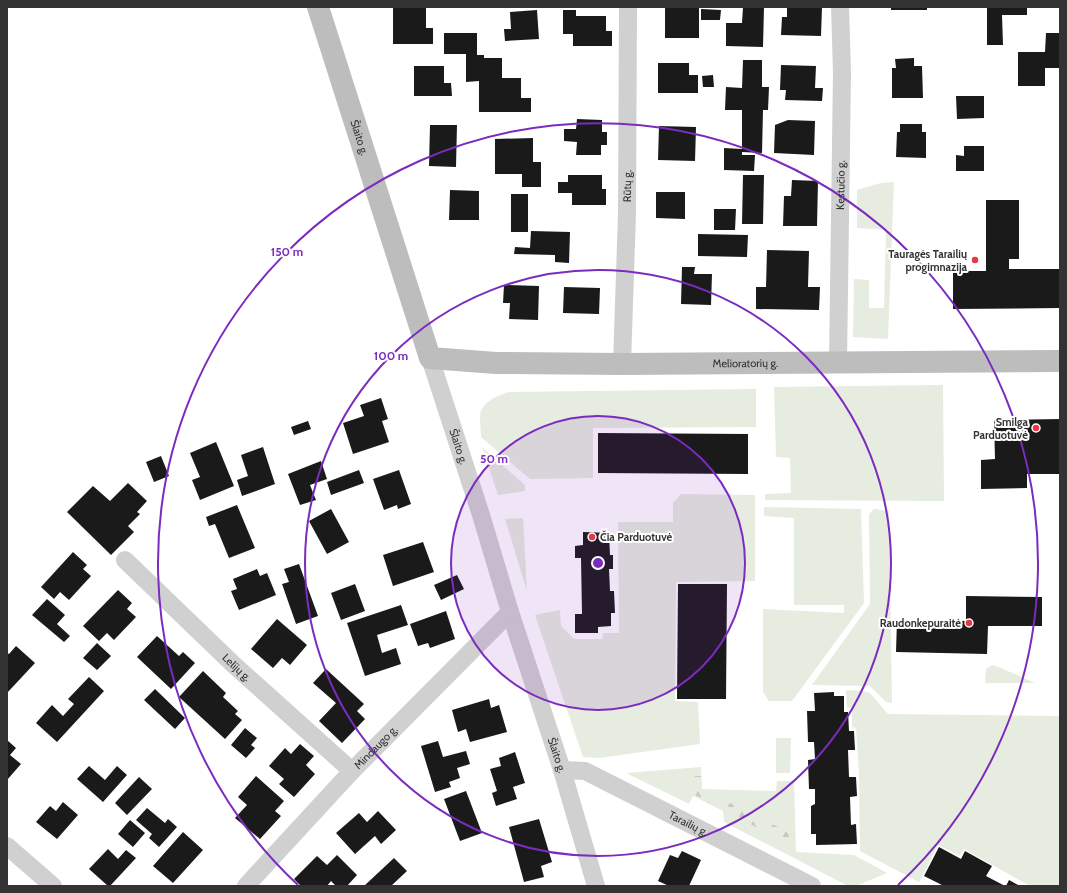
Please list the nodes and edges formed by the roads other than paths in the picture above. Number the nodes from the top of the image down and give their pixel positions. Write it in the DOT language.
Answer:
graph roads {
  1 [pos="318,7"];
  2 [pos="628,7"];
  3 [pos="840,7"];
  4 [pos="430,358"];
  5 [pos="1060,361"];
  6 [pos="838,362"];
  7 [pos="622,364"];
  8 [pos="125,560"];
  9 [pos="510,612"];
  10 [pos="562,770"];
  11 [pos="352,771"];
  12 [pos="7,846"];
  13 [pos="53,886"];
  14 [pos="246,886"];
  15 [pos="596,886"];
  16 [pos="812,886"];
  1 -- 4 [label="main road, Šlaito g."];
  2 -- 7 [label="street, Rūtų g."];
  3 -- 6 [label="street, Kęstučio g."];
  4 -- 7 [label="main road, Melioratorių g."];
  4 -- 9 [label="street, Šlaito g."];
  5 -- 6 [label="main road, Melioratorių g."];
  6 -- 7 [label="main road, Melioratorių g."];
  8 -- 11 [label="street, Lelijų g."];
  9 -- 10 [label="street, Šlaito g."];
  9 -- 11 [label="street, Mindaugo g."];
  10 -- 15 [label="street, Šlaito g."];
  10 -- 16 [label="street, Tarailių g."];
  11 -- 14 [label="street, Mindaugo g."];
  12 -- 13 [label="street"];
}
